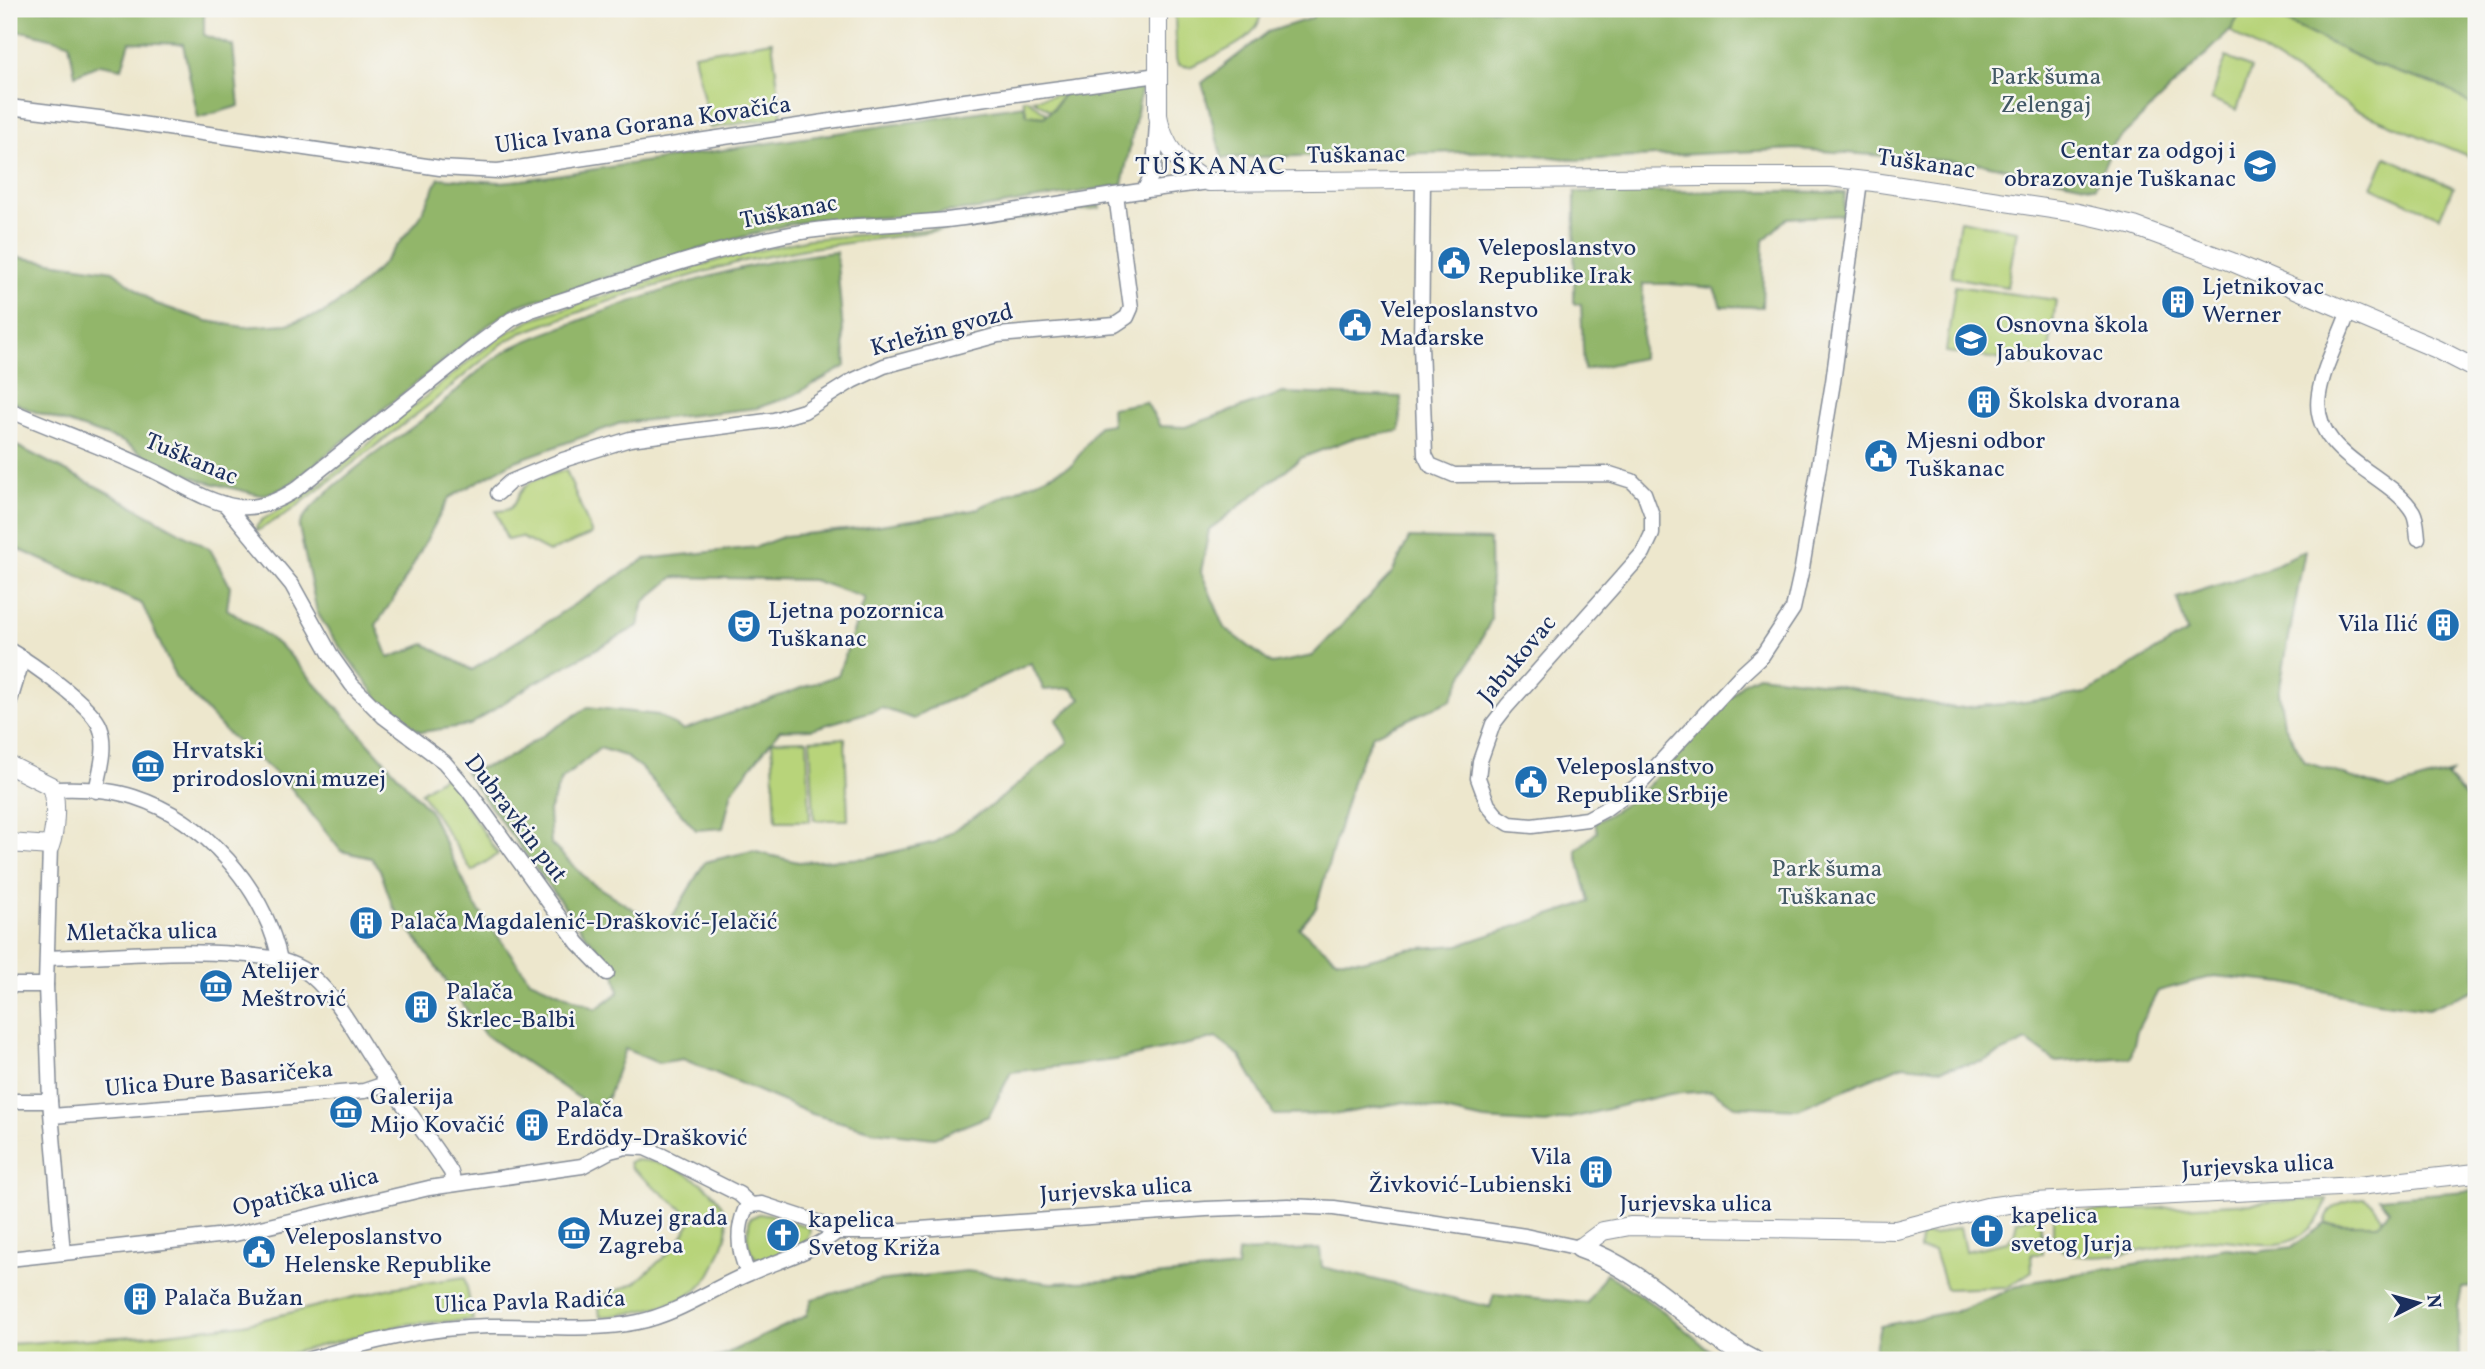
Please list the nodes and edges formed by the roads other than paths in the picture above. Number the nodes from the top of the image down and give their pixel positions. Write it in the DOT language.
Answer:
graph roads {
  1 [pos="1158,9"];
  2 [pos="1158,75"];
  3 [pos="9,107"];
  4 [pos="1158,115"];
  5 [pos="1423,180"];
  6 [pos="1860,181"];
  7 [pos="1209,182"];
  8 [pos="1143,191"];
  9 [pos="1116,195"];
  10 [pos="2348,313"];
  11 [pos="2476,369"];
  12 [pos="9,410"];
  13 [pos="498,493"];
  14 [pos="225,504"];
  15 [pos="2418,538"];
  16 [pos="9,650"];
  17 [pos="23,658"];
  18 [pos="9,704"];
  19 [pos="9,765"];
  20 [pos="54,789"];
  21 [pos="96,791"];
  22 [pos="9,843"];
  23 [pos="50,846"];
  24 [pos="48,958"];
  25 [pos="279,960"];
  26 [pos="607,973"];
  27 [pos="9,985"];
  28 [pos="46,985"];
  29 [pos="388,1083"];
  30 [pos="9,1101"];
  31 [pos="51,1108"];
  32 [pos="2476,1173"];
  33 [pos="454,1184"];
  34 [pos="751,1205"];
  35 [pos="837,1233"];
  36 [pos="1580,1248"];
  37 [pos="63,1253"];
  38 [pos="9,1259"];
  39 [pos="748,1273"];
  40 [pos="307,1360"];
  41 [pos="1753,1360"];
  1 -- 2 [label="street"];
  2 -- 3 [label="street, Ulica Ivana Gorana Kovačića"];
  2 -- 4 [label="street"];
  4 -- 7 [label="street"];
  4 -- 8 [label="street"];
  5 -- 6 [label="street, Tuškanac"];
  5 -- 6 [label="street, Jabukovac"];
  5 -- 7 [label="street, Tuškanac"];
  6 -- 10 [label="street, Tuškanac"];
  7 -- 8 [label="street, Tuškanac"];
  8 -- 9 [label="street, Tuškanac"];
  9 -- 13 [label="street, Krležin gvozd"];
  9 -- 14 [label="street, Tuškanac"];
  10 -- 11 [label="street, Tuškanac"];
  10 -- 15 [label="street"];
  12 -- 14 [label="street, Tuškanac"];
  14 -- 26 [label="street, Dubravkin put"];
  16 -- 17 [label="street"];
  17 -- 18 [label="street"];
  17 -- 21 [label="street"];
  19 -- 20 [label="street"];
  20 -- 21 [label="street"];
  20 -- 23 [label="street"];
  21 -- 25 [label="street"];
  22 -- 23 [label="street"];
  23 -- 24 [label="street"];
  24 -- 25 [label="street, Mletačka ulica"];
  24 -- 28 [label="street"];
  25 -- 29 [label="street, Mletačka ulica"];
  27 -- 28 [label="street"];
  28 -- 31 [label="street"];
  29 -- 31 [label="street, Ulica Đure Basaričeka"];
  29 -- 33 [label="street, Mletačka ulica"];
  30 -- 31 [label="street, Ulica Đure Basaričeka"];
  31 -- 37 [label="street"];
  32 -- 36 [label="street, Jurjevska ulica"];
  33 -- 34 [label="street, Opatička ulica"];
  33 -- 37 [label="street, Opatička ulica"];
  34 -- 35 [label="street"];
  34 -- 39 [label="street"];
  35 -- 36 [label="street, Jurjevska ulica"];
  35 -- 39 [label="street, Ulica Pavla Radića"];
  36 -- 41 [label="main road"];
  37 -- 38 [label="street, Opatička ulica"];
  39 -- 40 [label="street, Ulica Pavla Radića"];
}
